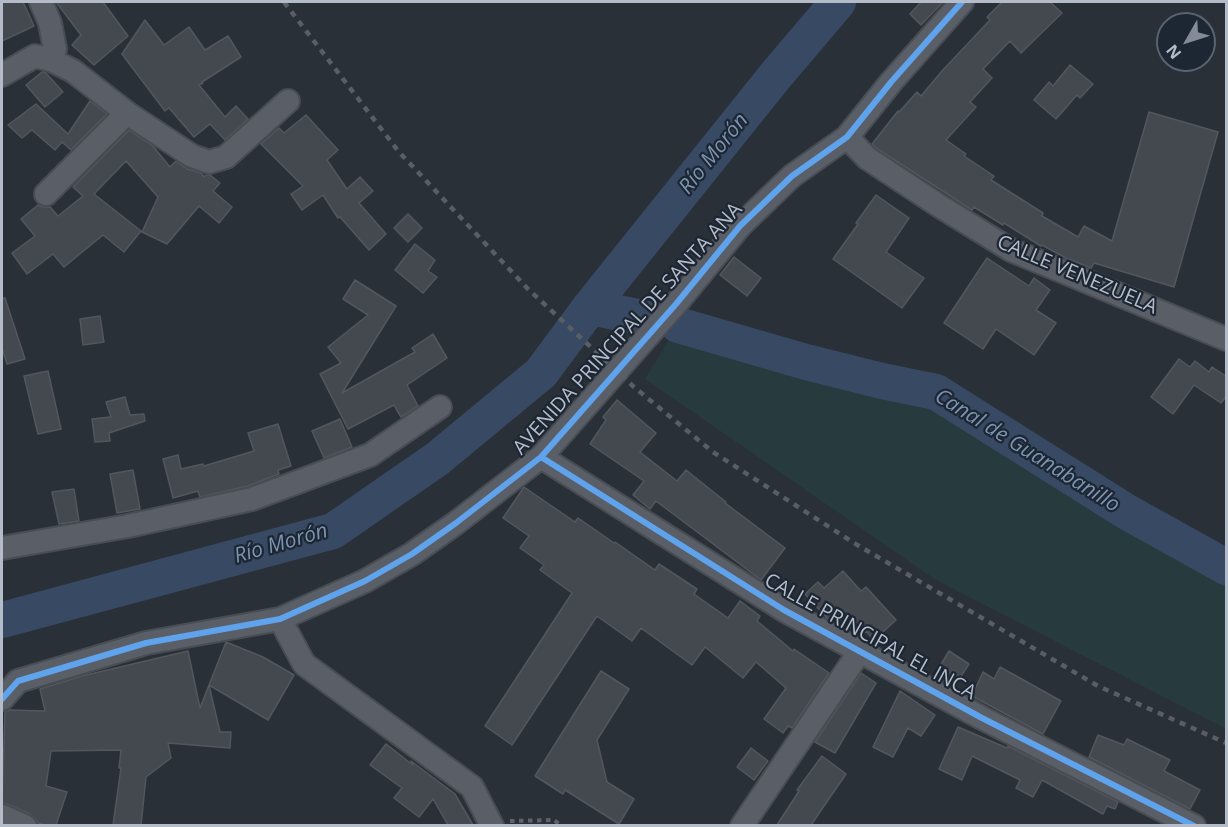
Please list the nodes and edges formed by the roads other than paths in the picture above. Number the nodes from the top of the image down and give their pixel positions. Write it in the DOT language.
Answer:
graph roads {
  1 [pos="41,2"];
  2 [pos="962,2"];
  3 [pos="51,60"];
  4 [pos="2,75"];
  5 [pos="288,101"];
  6 [pos="127,113"];
  7 [pos="847,137"];
  8 [pos="46,194"];
  9 [pos="1227,339"];
  10 [pos="440,407"];
  11 [pos="541,457"];
  12 [pos="2,548"];
  13 [pos="280,619"];
  14 [pos="860,651"];
  15 [pos="2,699"];
  16 [pos="2,816"];
  17 [pos="491,823"];
  18 [pos="26,825"];
  19 [pos="742,825"];
  20 [pos="1194,825"];
  1 -- 3 [label="street"];
  2 -- 7 [label="street, AVENIDA PRINCIPAL DE SANTA ANA"];
  3 -- 4 [label="street"];
  3 -- 6 [label="street"];
  5 -- 6 [label="street"];
  6 -- 8 [label="street"];
  7 -- 9 [label="street, CALLE VENEZUELA"];
  7 -- 11 [label="street, AVENIDA PRINCIPAL DE SANTA ANA"];
  10 -- 12 [label="street"];
  11 -- 13 [label="street, AVENIDA PRINCIPAL DE SANTA ANA"];
  11 -- 14 [label="street, CALLE PRINCIPAL EL INCA"];
  13 -- 15 [label="street, AVENIDA PRINCIPAL DE SANTA ANA"];
  13 -- 17 [label="street"];
  14 -- 19 [label="street"];
  14 -- 20 [label="street, CALLE PRINCIPAL EL INCA"];
  16 -- 18 [label="street"];
}
